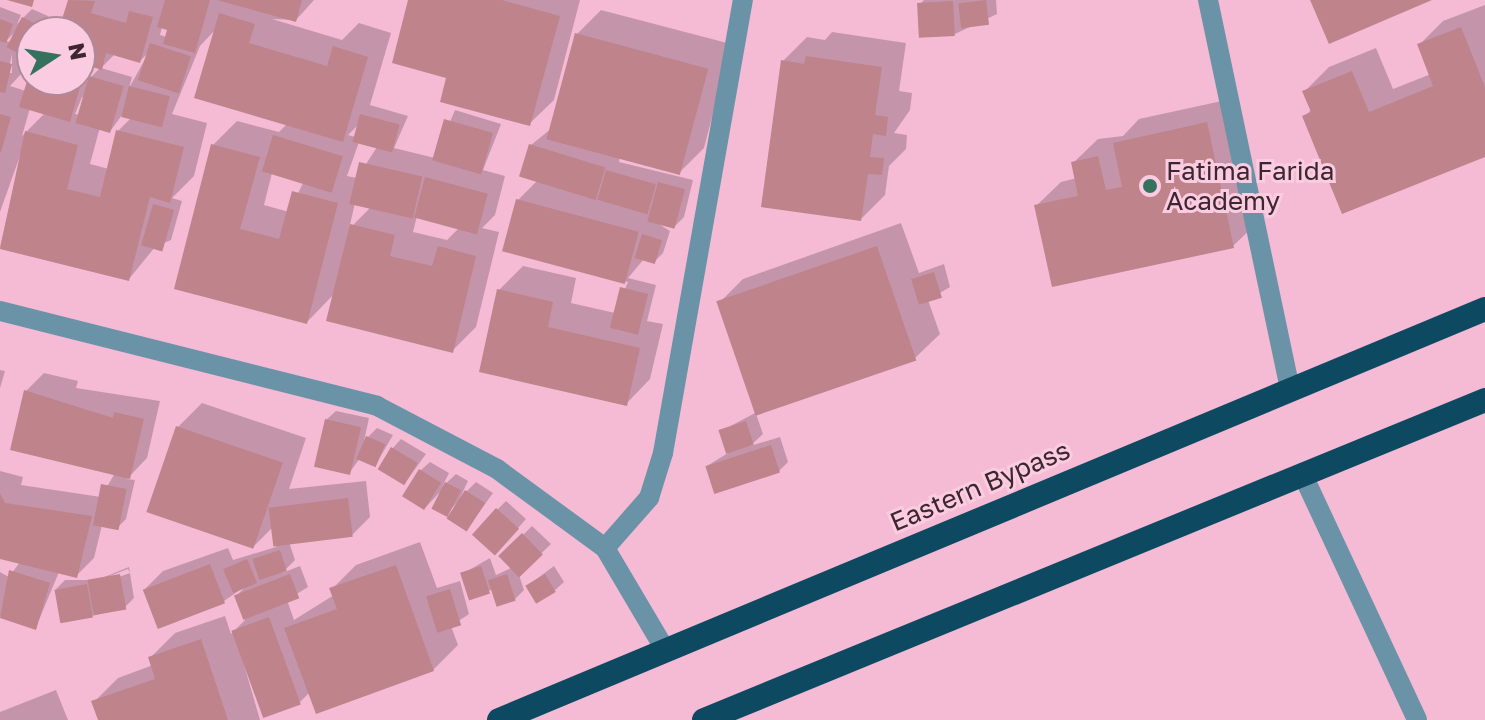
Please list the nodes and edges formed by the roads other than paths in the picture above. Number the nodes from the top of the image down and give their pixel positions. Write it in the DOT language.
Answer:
graph roads {
  1 [pos="743,0"];
  2 [pos="1208,0"];
  3 [pos="1485,309"];
  4 [pos="0,311"];
  5 [pos="1289,385"];
  6 [pos="1485,400"];
  7 [pos="1302,473"];
  8 [pos="605,548"];
  9 [pos="666,651"];
  10 [pos="499,720"];
  11 [pos="704,720"];
  12 [pos="1417,720"];
  1 -- 8 [label="street"];
  2 -- 5 [label="street"];
  3 -- 5 [label="highway, Eastern Bypass"];
  4 -- 8 [label="street"];
  5 -- 9 [label="highway, Eastern Bypass"];
  6 -- 7 [label="highway"];
  7 -- 11 [label="highway"];
  7 -- 12 [label="street"];
  8 -- 9 [label="street"];
  9 -- 10 [label="highway, Eastern Bypass"];
}
